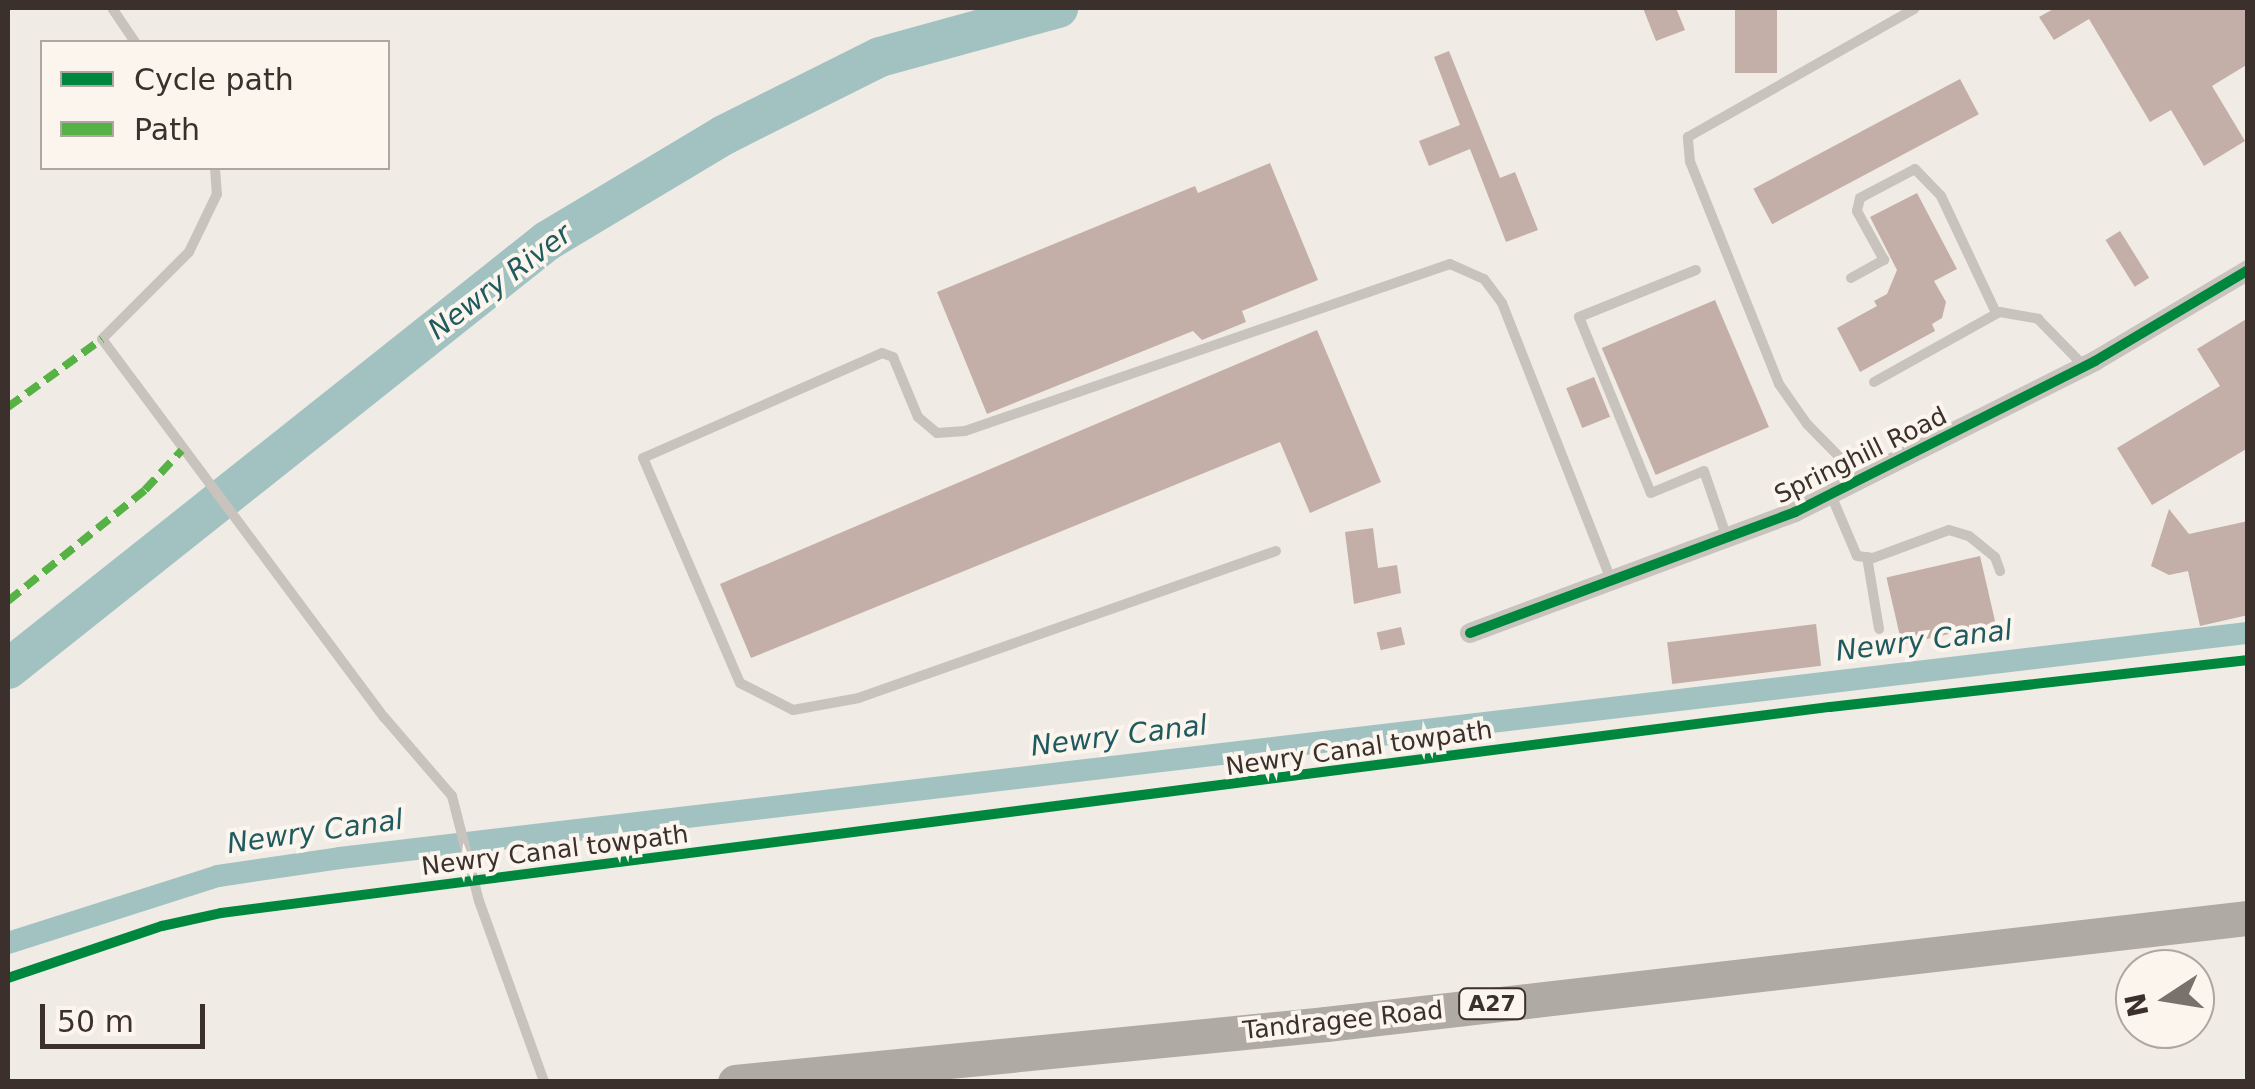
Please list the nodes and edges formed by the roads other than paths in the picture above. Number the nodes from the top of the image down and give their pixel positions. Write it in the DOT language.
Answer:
graph roads {
  1 [pos="112,8"];
  2 [pos="1914,8"];
  3 [pos="133,40"];
  4 [pos="215,170"];
  5 [pos="1696,270"];
  6 [pos="2248,270"];
  7 [pos="1851,278"];
  8 [pos="1996,313"];
  9 [pos="2084,366"];
  10 [pos="1874,382"];
  11 [pos="1862,480"];
  12 [pos="1831,495"];
  13 [pos="1728,539"];
  14 [pos="1276,551"];
  15 [pos="1867,557"];
  16 [pos="2000,571"];
  17 [pos="1612,583"];
  18 [pos="1879,629"];
  19 [pos="1470,633"];
  20 [pos="2248,918"];
  21 [pos="544,1082"];
  22 [pos="735,1082"];
  1 -- 3 [label="lane"];
  2 -- 11 [label="lane"];
  4 -- 21 [label="lane"];
  5 -- 13 [label="lane"];
  6 -- 9 [label="street, Springhill Road"];
  7 -- 8 [label="lane"];
  8 -- 9 [label="lane"];
  8 -- 10 [label="lane"];
  9 -- 11 [label="street, Springhill Road"];
  11 -- 12 [label="street, Springhill Road"];
  12 -- 13 [label="street, Springhill Road"];
  12 -- 15 [label="lane"];
  13 -- 17 [label="street, Springhill Road"];
  14 -- 17 [label="lane"];
  15 -- 16 [label="lane"];
  15 -- 18 [label="lane"];
  17 -- 19 [label="street, Springhill Road"];
  20 -- 22 [label="highway, Tandragee Road / A27"];
}
